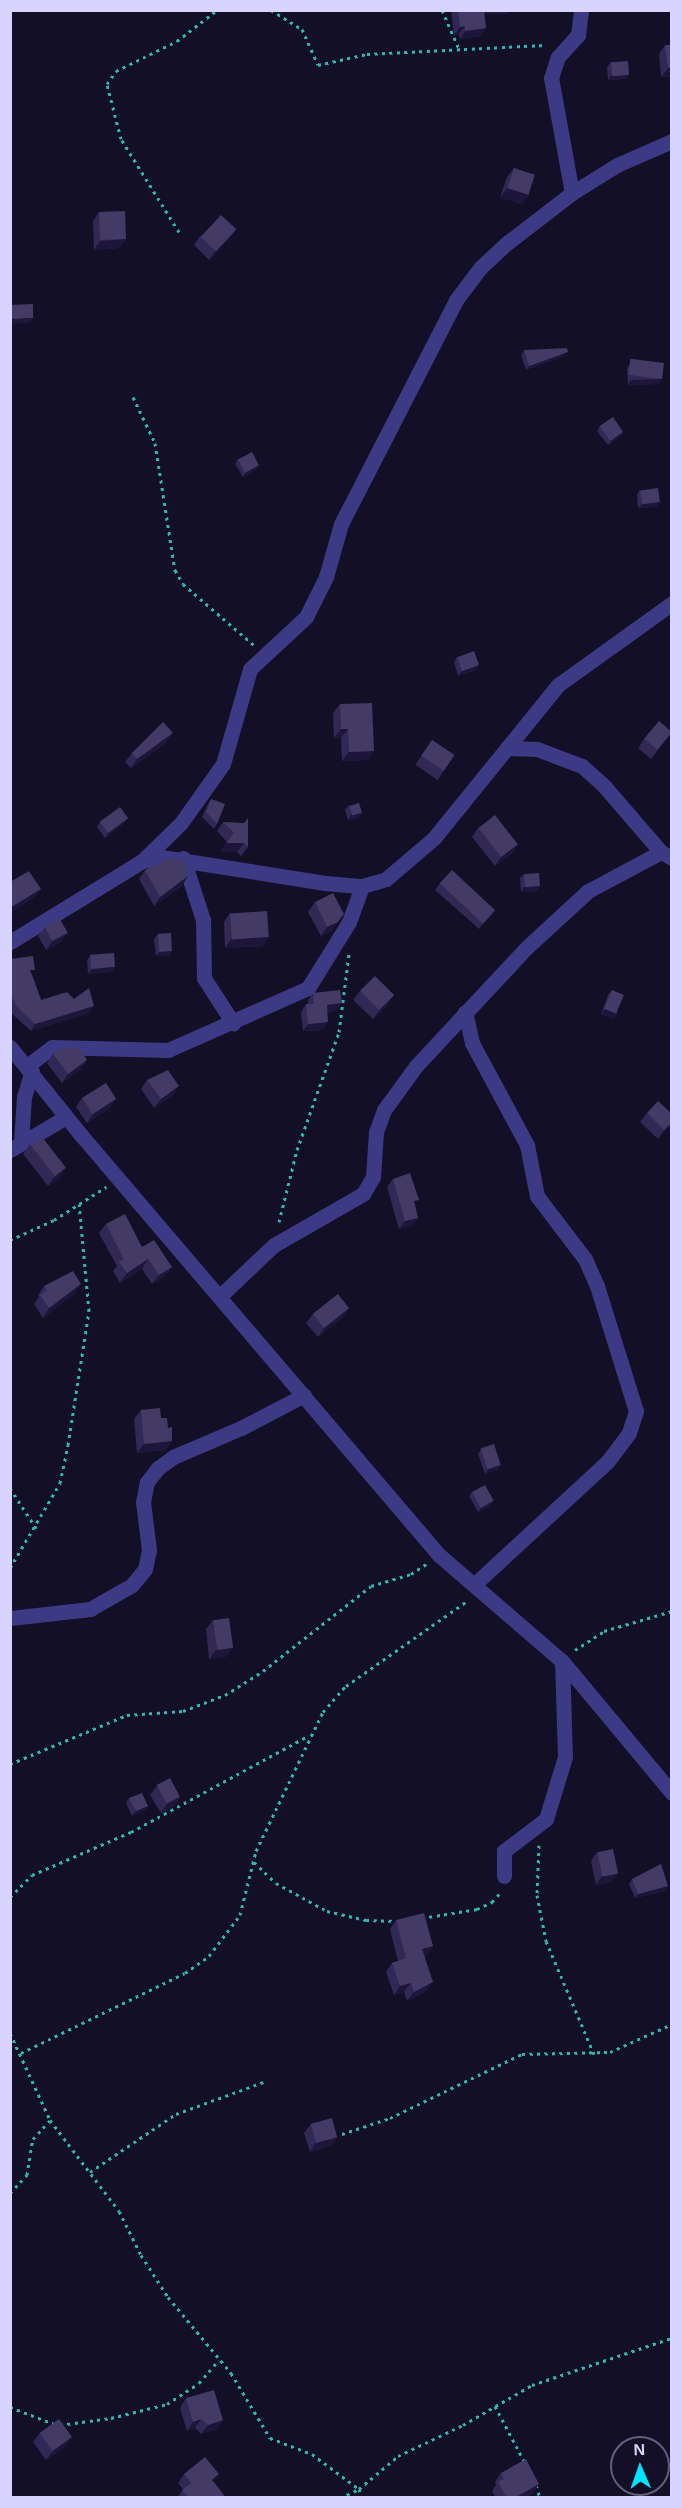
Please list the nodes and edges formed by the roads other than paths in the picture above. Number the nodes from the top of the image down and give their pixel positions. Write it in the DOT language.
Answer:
graph roads {
  1 [pos="581,10"];
  2 [pos="672,141"];
  3 [pos="572,193"];
  4 [pos="672,603"];
  5 [pos="507,748"];
  6 [pos="667,855"];
  7 [pos="183,858"];
  8 [pos="142,861"];
  9 [pos="362,886"];
  10 [pos="10,942"];
  11 [pos="465,1012"];
  12 [pos="233,1023"];
  13 [pos="10,1047"];
  14 [pos="29,1068"];
  15 [pos="17,1107"];
  16 [pos="66,1117"];
  17 [pos="16,1146"];
  18 [pos="220,1296"];
  19 [pos="304,1395"];
  20 [pos="478,1587"];
  21 [pos="10,1618"];
  22 [pos="562,1661"];
  23 [pos="672,1793"];
  24 [pos="504,1876"];
  1 -- 3 [label="street"];
  2 -- 3 [label="street"];
  3 -- 8 [label="street"];
  4 -- 5 [label="street"];
  5 -- 6 [label="street"];
  5 -- 9 [label="street"];
  6 -- 11 [label="street"];
  7 -- 8 [label="street"];
  7 -- 9 [label="street"];
  7 -- 12 [label="street"];
  8 -- 10 [label="street"];
  9 -- 12 [label="street"];
  11 -- 18 [label="street"];
  11 -- 20 [label="street"];
  12 -- 14 [label="street"];
  13 -- 14 [label="street"];
  14 -- 15 [label="street"];
  14 -- 16 [label="street"];
  15 -- 17 [label="street"];
  16 -- 17 [label="street"];
  16 -- 18 [label="street"];
  18 -- 19 [label="street"];
  19 -- 20 [label="street"];
  19 -- 21 [label="street"];
  20 -- 22 [label="street"];
  22 -- 23 [label="street"];
  22 -- 24 [label="street"];
}
